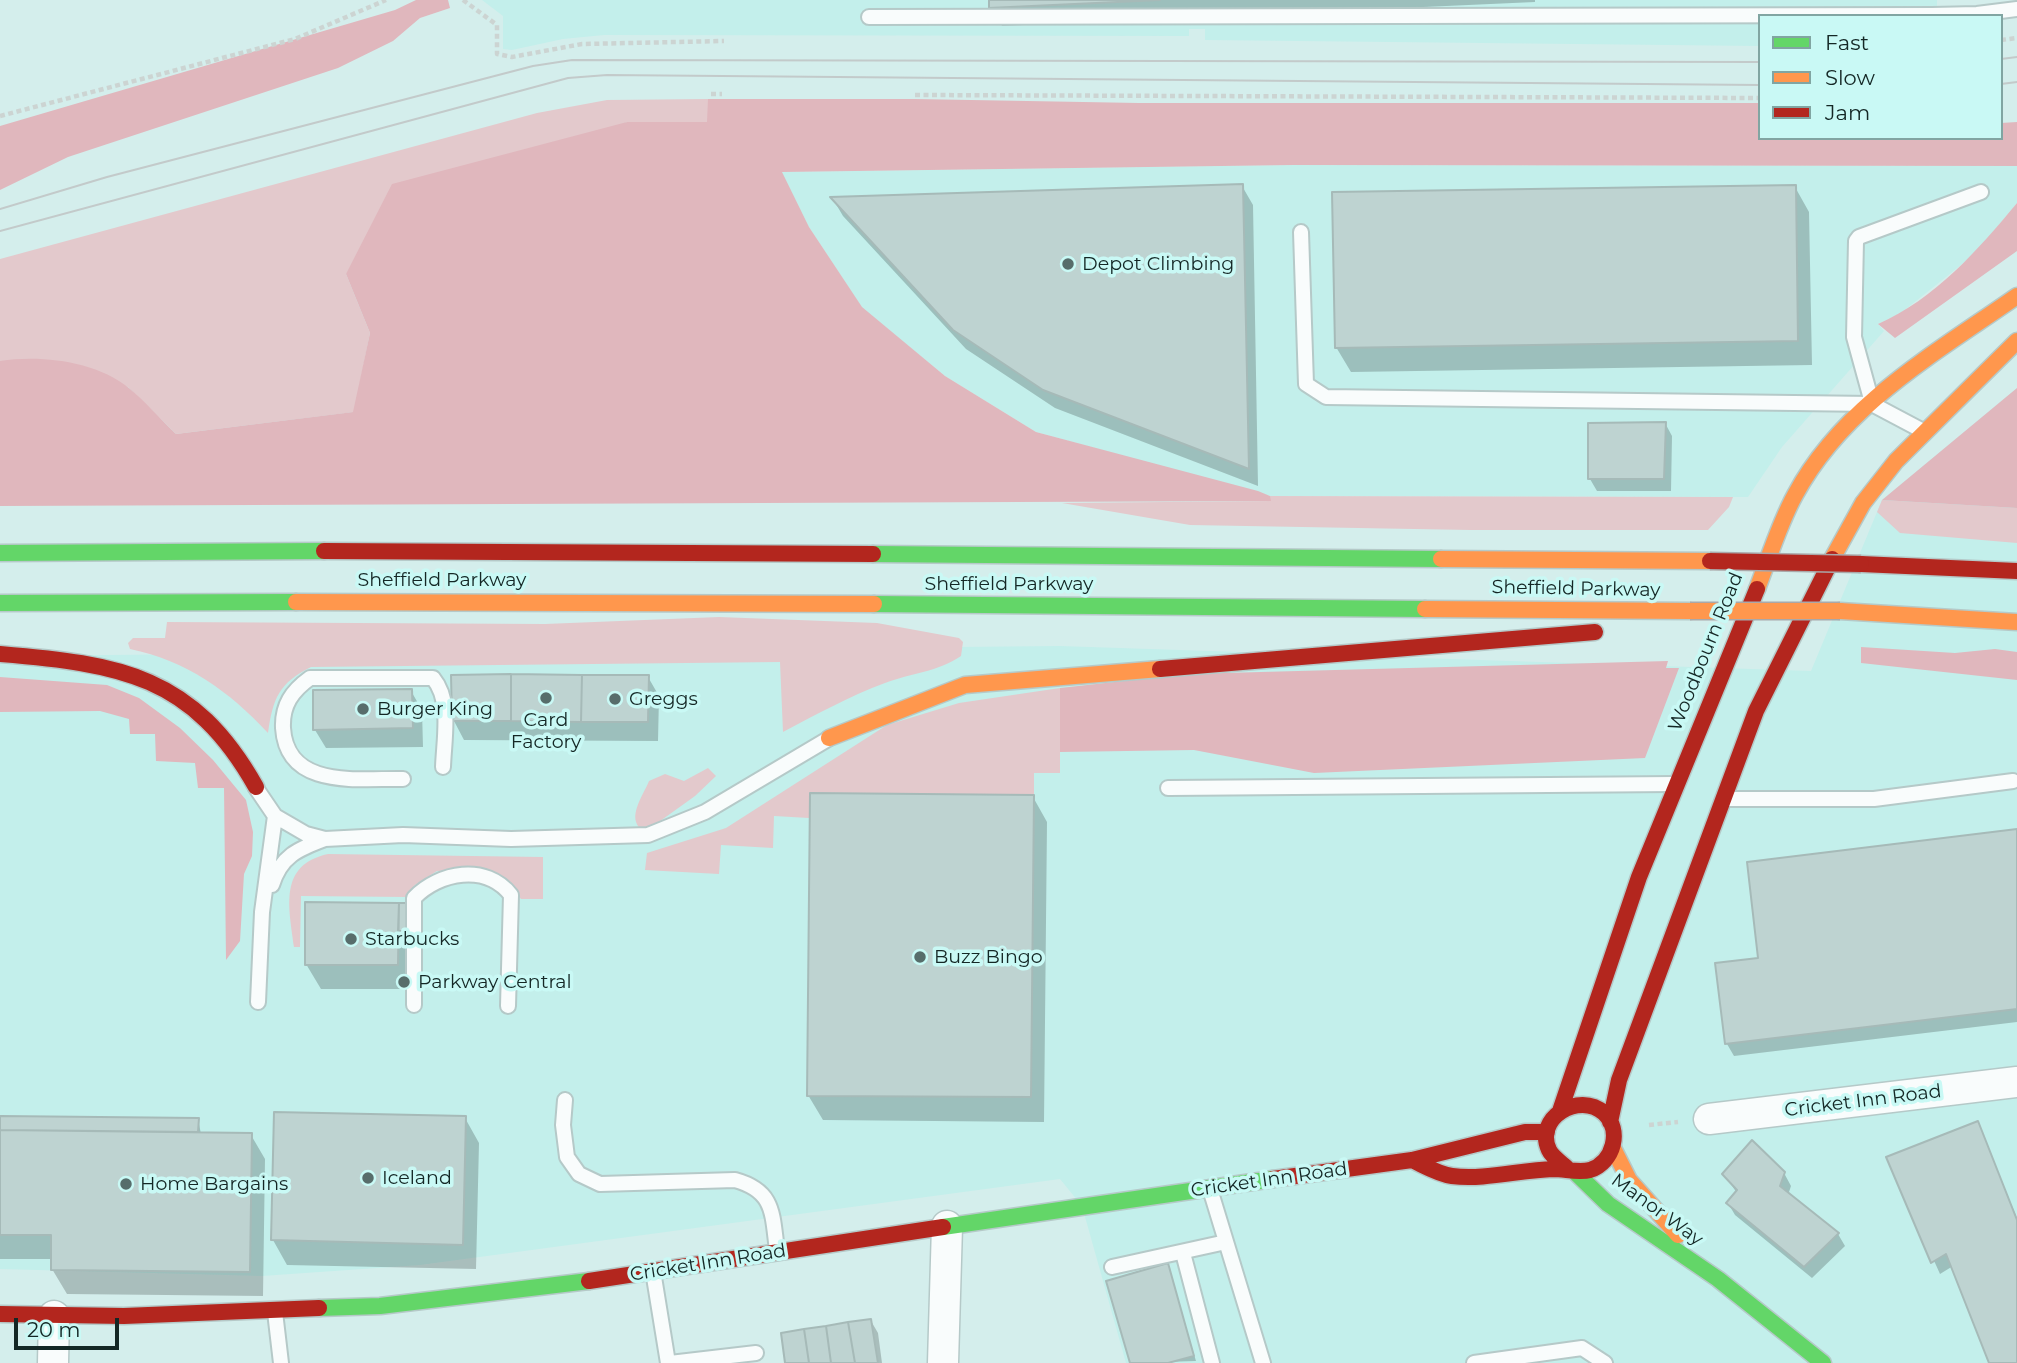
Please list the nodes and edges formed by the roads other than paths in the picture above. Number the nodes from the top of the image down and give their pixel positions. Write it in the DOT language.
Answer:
graph roads {
  1 [pos="1647,0"];
  2 [pos="2017,9"];
  3 [pos="1977,14"];
  4 [pos="1639,15"];
  5 [pos="1758,15"];
  6 [pos="869,16"];
  7 [pos="1981,192"];
  8 [pos="1301,232"];
  9 [pos="2017,296"];
  10 [pos="2017,341"];
  11 [pos="1872,404"];
  12 [pos="1925,432"];
  13 [pos="0,553"];
  14 [pos="2017,571"];
  15 [pos="0,603"];
  16 [pos="1687,618"];
  17 [pos="2017,622"];
  18 [pos="1643,628"];
  19 [pos="1616,630"];
  20 [pos="0,654"];
  21 [pos="829,738"];
  22 [pos="443,767"];
  23 [pos="403,779"];
  24 [pos="2013,781"];
  25 [pos="1683,785"];
  26 [pos="256,787"];
  27 [pos="1168,788"];
  28 [pos="1718,797"];
  29 [pos="275,816"];
  30 [pos="326,839"];
  31 [pos="262,912"];
  32 [pos="258,1002"];
  33 [pos="414,1005"];
  34 [pos="508,1006"];
  35 [pos="2017,1082"];
  36 [pos="565,1100"];
  37 [pos="1560,1111"];
  38 [pos="1709,1119"];
  39 [pos="1612,1125"];
  40 [pos="1547,1132"];
  41 [pos="1613,1148"];
  42 [pos="1412,1160"];
  43 [pos="1571,1170"];
  44 [pos="1210,1188"];
  45 [pos="947,1226"];
  46 [pos="1226,1242"];
  47 [pos="777,1251"];
  48 [pos="1183,1253"];
  49 [pos="1112,1267"];
  50 [pos="653,1271"];
  51 [pos="1718,1279"];
  52 [pos="275,1310"];
  53 [pos="0,1314"];
  54 [pos="54,1316"];
  55 [pos="756,1353"];
  56 [pos="53,1363"];
  57 [pos="281,1363"];
  58 [pos="669,1363"];
  59 [pos="943,1363"];
  60 [pos="1212,1363"];
  61 [pos="1263,1363"];
  62 [pos="1474,1363"];
  63 [pos="1605,1363"];
  64 [pos="1823,1363"];
  1 -- 4 [label="lane"];
  2 -- 3 [label="lane"];
  4 -- 5 [label="lane"];
  4 -- 6 [label="lane"];
  7 -- 11 [label="lane"];
  8 -- 11 [label="lane"];
  9 -- 11 [label="main road, Woodbourn Road"];
  10 -- 12 [label="main road"];
  11 -- 12 [label="lane"];
  11 -- 25 [label="main road, Woodbourn Road"];
  12 -- 28 [label="main road"];
  13 -- 14 [label="main road, Sheffield Parkway, bridge"];
  15 -- 16 [label="main road, Sheffield Parkway"];
  16 -- 17 [label="main road, Sheffield Parkway, bridge"];
  16 -- 18 [label="main road"];
  19 -- 21 [label="main road"];
  20 -- 26 [label="main road"];
  21 -- 30 [label="lane"];
  22 -- 23 [label="lane"];
  24 -- 28 [label="lane"];
  25 -- 27 [label="lane"];
  25 -- 37 [label="main road, Woodbourn Road"];
  26 -- 29 [label="lane"];
  28 -- 39 [label="main road"];
  29 -- 30 [label="lane"];
  29 -- 31 [label="lane"];
  30 -- 31 [label="lane"];
  31 -- 32 [label="lane"];
  33 -- 34 [label="lane"];
  35 -- 38 [label="street, Cricket Inn Road"];
  36 -- 47 [label="lane"];
  37 -- 39 [label="main road"];
  37 -- 40 [label="main road"];
  39 -- 41 [label="main road, Manor Way"];
  40 -- 42 [label="main road, Cricket Inn Road"];
  40 -- 43 [label="main road, Manor Way"];
  41 -- 43 [label="main road, Manor Way"];
  41 -- 51 [label="main road, Manor Way"];
  42 -- 43 [label="main road"];
  42 -- 44 [label="main road, Cricket Inn Road"];
  43 -- 51 [label="main road, Manor Way"];
  44 -- 45 [label="main road, Cricket Inn Road"];
  44 -- 46 [label="lane"];
  45 -- 47 [label="main road, Cricket Inn Road"];
  45 -- 59 [label="street"];
  46 -- 48 [label="lane"];
  46 -- 61 [label="lane"];
  47 -- 50 [label="main road, Cricket Inn Road"];
  48 -- 49 [label="lane"];
  48 -- 60 [label="lane"];
  50 -- 52 [label="main road, Cricket Inn Road"];
  50 -- 58 [label="lane"];
  51 -- 64 [label="main road, Manor Way"];
  52 -- 54 [label="main road, Cricket Inn Road"];
  52 -- 57 [label="lane"];
  53 -- 54 [label="main road, Cricket Inn Road"];
  54 -- 56 [label="street"];
  55 -- 58 [label="lane"];
  62 -- 63 [label="lane"];
}
